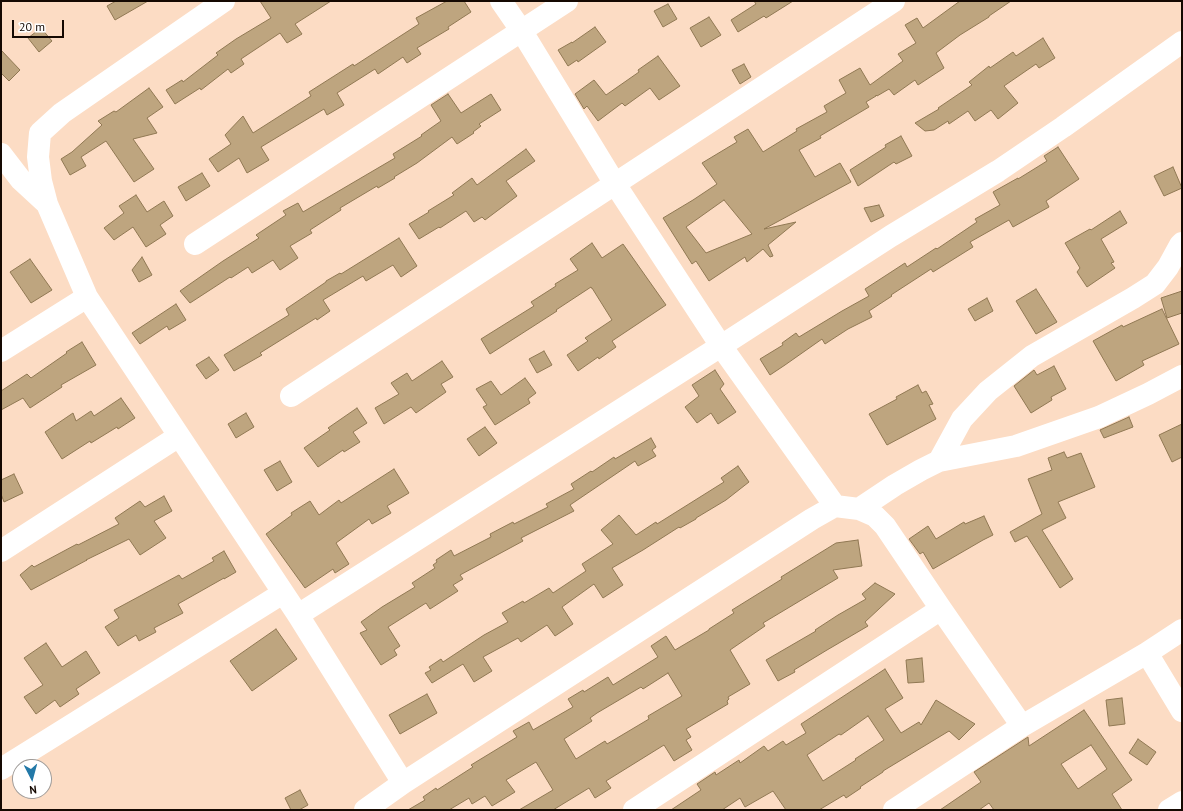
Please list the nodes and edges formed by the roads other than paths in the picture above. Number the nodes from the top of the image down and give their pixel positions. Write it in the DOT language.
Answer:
graph roads {
  1 [pos="224,1"];
  2 [pos="501,1"];
  3 [pos="567,1"];
  4 [pos="894,1"];
  5 [pos="521,30"];
  6 [pos="1182,42"];
  7 [pos="1,154"];
  8 [pos="615,184"];
  9 [pos="47,204"];
  10 [pos="1182,243"];
  11 [pos="195,244"];
  12 [pos="86,297"];
  13 [pos="721,346"];
  14 [pos="1,351"];
  15 [pos="1182,376"];
  16 [pos="291,396"];
  17 [pos="180,436"];
  18 [pos="939,462"];
  19 [pos="835,506"];
  20 [pos="859,509"];
  21 [pos="1,551"];
  22 [pos="283,593"];
  23 [pos="940,609"];
  24 [pos="298,615"];
  25 [pos="1182,630"];
  26 [pos="1147,654"];
  27 [pos="1182,711"];
  28 [pos="1022,726"];
  29 [pos="1,769"];
  30 [pos="403,783"];
  31 [pos="1182,802"];
  32 [pos="365,810"];
  33 [pos="634,810"];
  34 [pos="894,810"];
  35 [pos="1168,810"];
  1 -- 9 [label="street"];
  2 -- 5 [label="street"];
  3 -- 5 [label="street"];
  4 -- 8 [label="street"];
  5 -- 8 [label="street"];
  5 -- 11 [label="street"];
  6 -- 13 [label="street"];
  7 -- 9 [label="street"];
  8 -- 13 [label="street"];
  8 -- 16 [label="street"];
  9 -- 12 [label="street"];
  10 -- 18 [label="street"];
  12 -- 14 [label="street"];
  12 -- 17 [label="street"];
  13 -- 19 [label="street"];
  13 -- 24 [label="street"];
  15 -- 18 [label="street"];
  17 -- 21 [label="street"];
  17 -- 22 [label="street"];
  18 -- 20 [label="street"];
  19 -- 20 [label="street"];
  19 -- 30 [label="street"];
  20 -- 23 [label="street"];
  22 -- 24 [label="street"];
  22 -- 29 [label="street"];
  23 -- 28 [label="street"];
  23 -- 33 [label="street"];
  24 -- 30 [label="street"];
  25 -- 26 [label="street"];
  26 -- 27 [label="street"];
  26 -- 28 [label="street"];
  28 -- 34 [label="street"];
  30 -- 32 [label="street"];
  31 -- 35 [label="street"];
}
